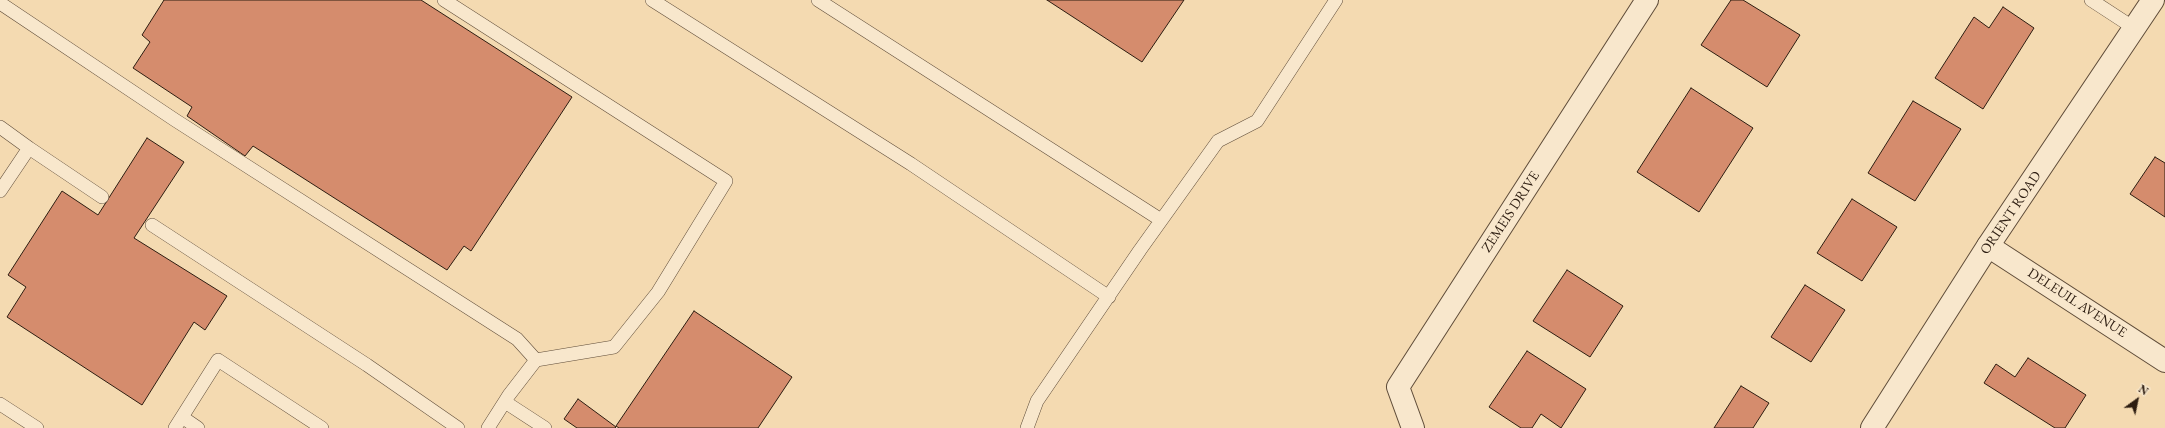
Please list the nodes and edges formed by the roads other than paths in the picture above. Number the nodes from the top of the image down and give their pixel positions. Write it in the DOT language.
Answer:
graph roads {
  1 [pos="444,0"];
  2 [pos="652,0"];
  3 [pos="818,0"];
  4 [pos="1336,0"];
  5 [pos="1648,0"];
  6 [pos="2091,0"];
  7 [pos="2153,0"];
  8 [pos="0,3"];
  9 [pos="2134,28"];
  10 [pos="0,127"];
  11 [pos="30,148"];
  12 [pos="0,191"];
  13 [pos="102,197"];
  14 [pos="1161,220"];
  15 [pos="152,225"];
  16 [pos="1988,246"];
  17 [pos="1108,297"];
  18 [pos="536,360"];
  19 [pos="2165,361"];
  20 [pos="505,402"];
  21 [pos="0,404"];
  22 [pos="178,423"];
  23 [pos="37,428"];
  24 [pos="198,428"];
  25 [pos="322,428"];
  26 [pos="458,428"];
  27 [pos="488,428"];
  28 [pos="545,428"];
  29 [pos="1027,428"];
  30 [pos="1413,428"];
  31 [pos="1872,428"];
  1 -- 18 [label="lane"];
  2 -- 17 [label="lane"];
  3 -- 14 [label="lane"];
  4 -- 14 [label="lane"];
  5 -- 30 [label="street, ZEMEIS DRIVE"];
  6 -- 9 [label="lane"];
  7 -- 9 [label="street, ORIENT ROAD"];
  8 -- 18 [label="lane"];
  9 -- 16 [label="street, ORIENT ROAD"];
  10 -- 11 [label="lane"];
  11 -- 12 [label="lane"];
  11 -- 13 [label="lane"];
  14 -- 17 [label="lane"];
  15 -- 26 [label="lane"];
  16 -- 19 [label="street, DELEUIL AVENUE"];
  16 -- 31 [label="street, ORIENT ROAD"];
  17 -- 29 [label="lane"];
  18 -- 20 [label="lane"];
  20 -- 27 [label="lane"];
  20 -- 28 [label="lane"];
  21 -- 23 [label="lane"];
  22 -- 24 [label="lane"];
  22 -- 25 [label="lane"];
}
